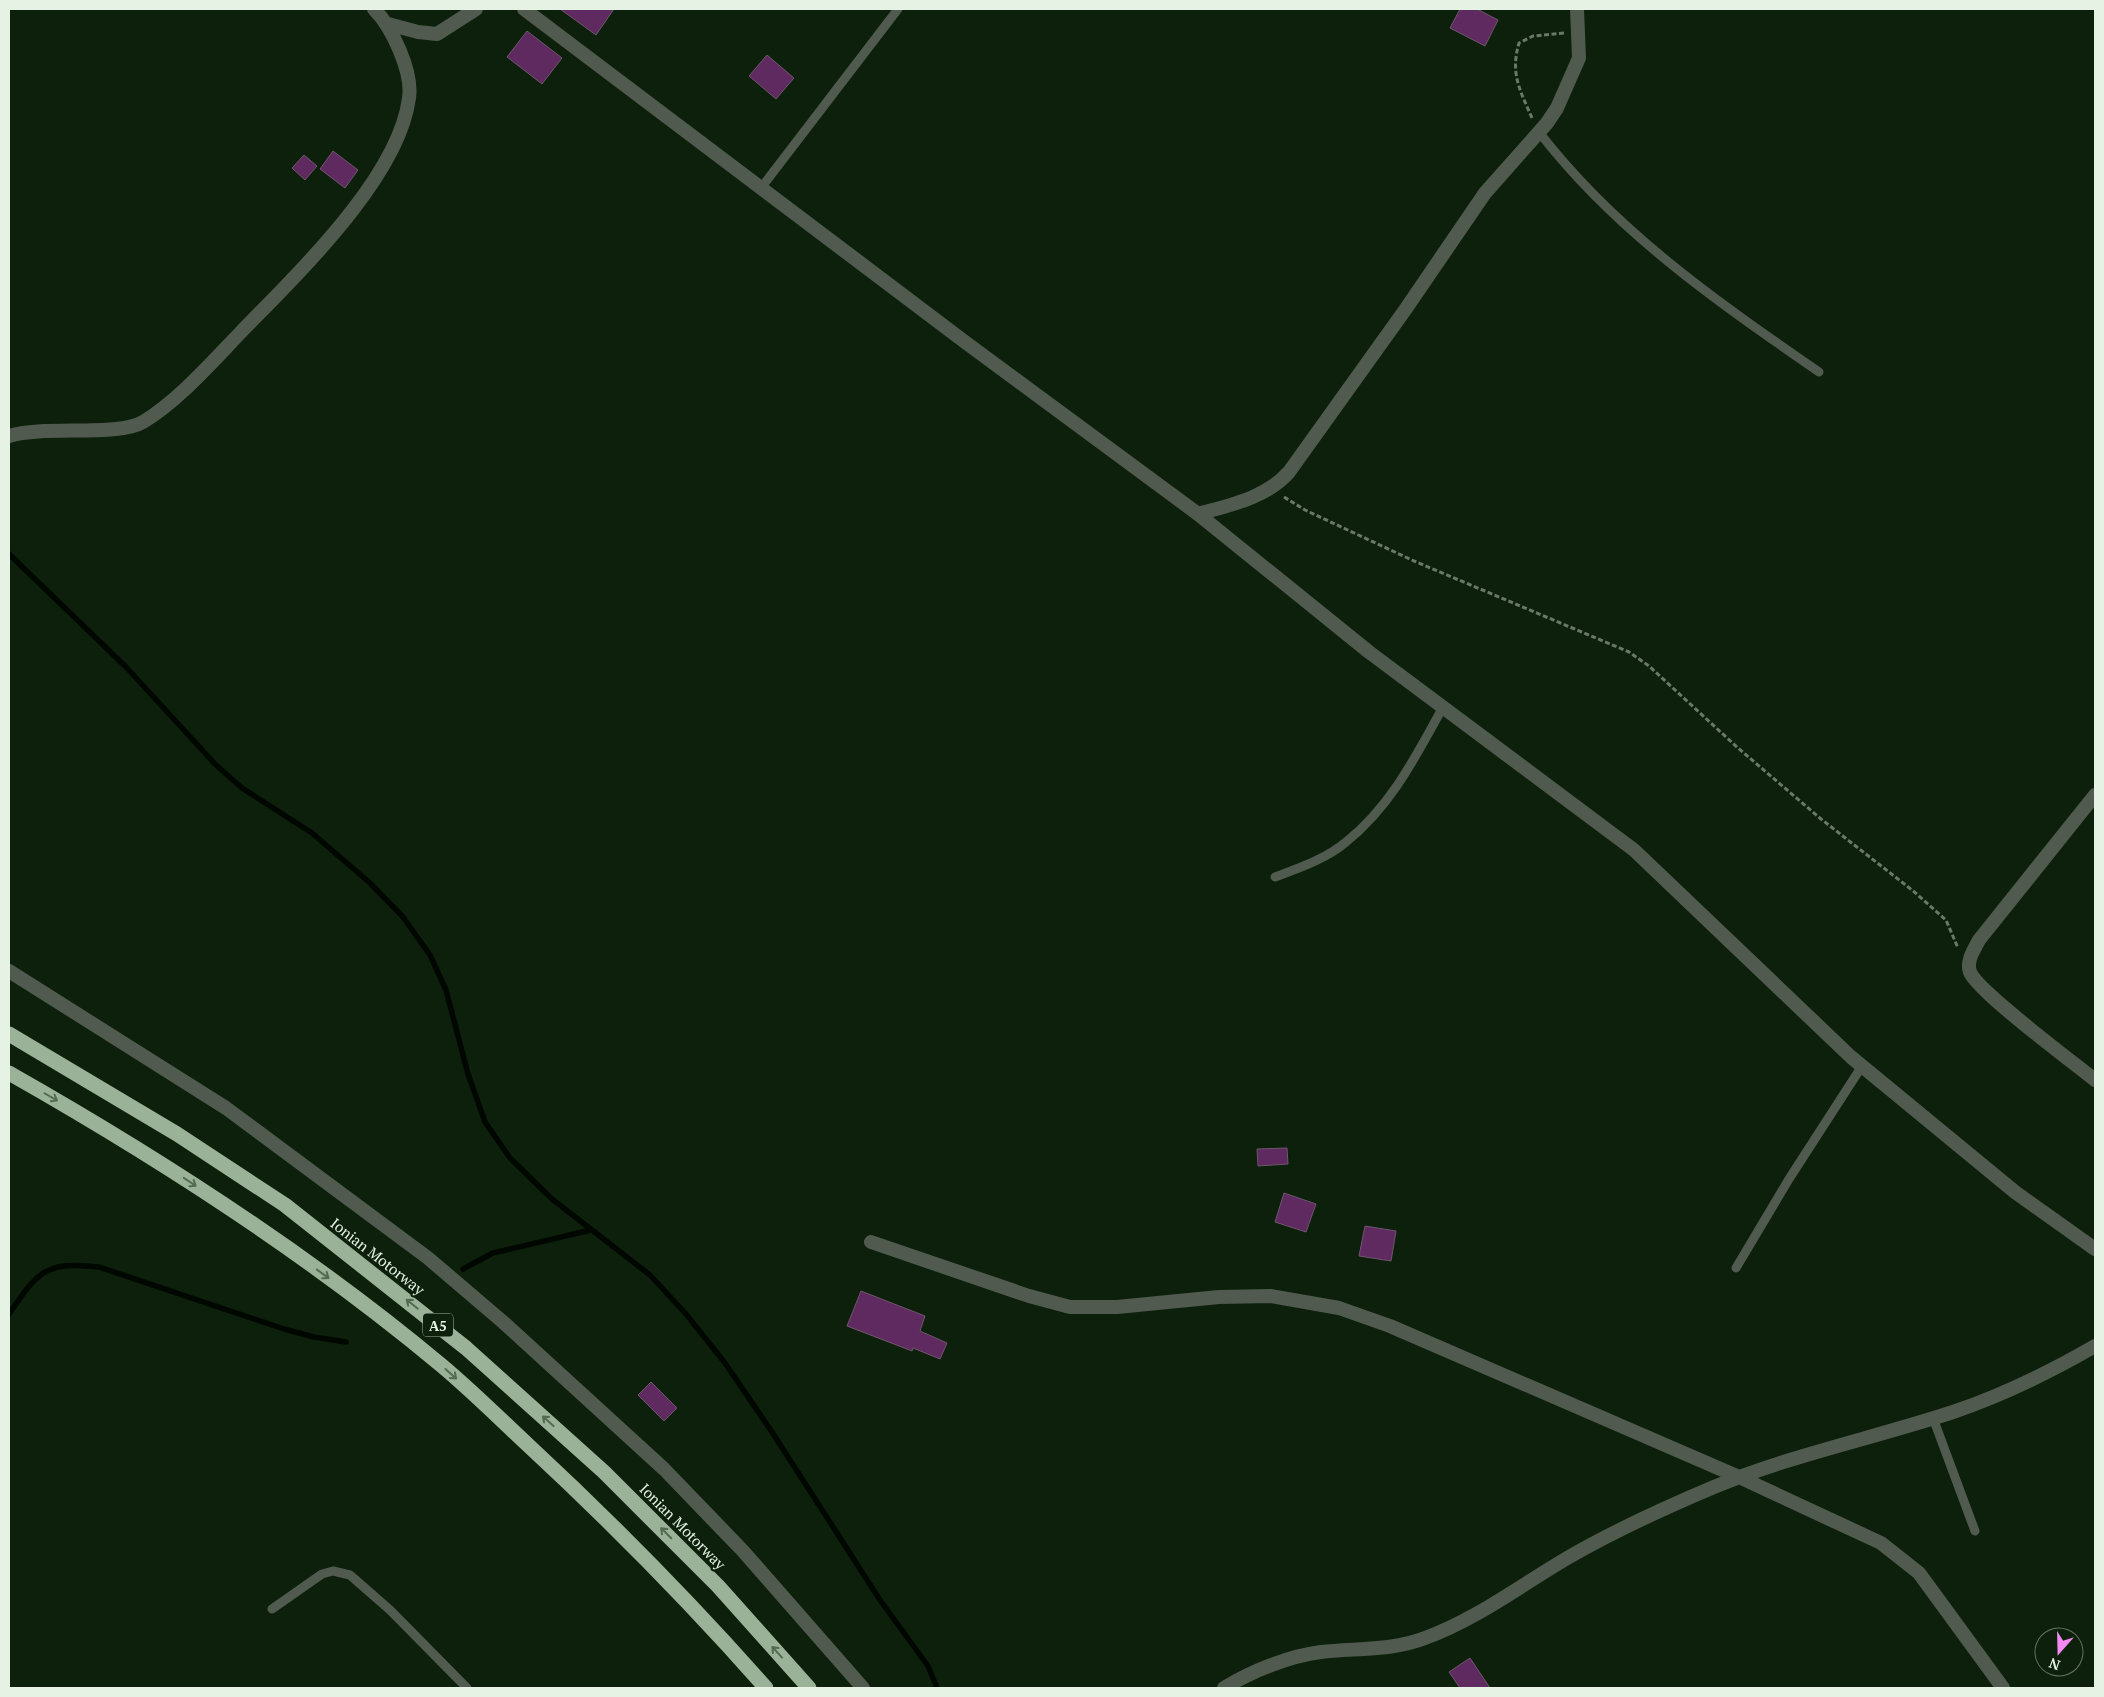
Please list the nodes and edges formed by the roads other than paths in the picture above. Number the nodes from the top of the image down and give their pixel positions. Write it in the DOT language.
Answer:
graph roads {
  1 [pos="374,9"];
  2 [pos="476,9"];
  3 [pos="524,9"];
  4 [pos="898,9"];
  5 [pos="1577,9"];
  6 [pos="388,24"];
  7 [pos="1539,132"];
  8 [pos="762,188"];
  9 [pos="1820,372"];
  10 [pos="9,436"];
  11 [pos="1198,514"];
  12 [pos="1443,707"];
  13 [pos="2095,795"];
  14 [pos="1275,877"];
  15 [pos="9,970"];
  16 [pos="9,1034"];
  17 [pos="1862,1066"];
  18 [pos="9,1072"];
  19 [pos="2095,1080"];
  20 [pos="871,1242"];
  21 [pos="2095,1249"];
  22 [pos="1736,1268"];
  23 [pos="2095,1346"];
  24 [pos="1933,1418"];
  25 [pos="1739,1477"];
  26 [pos="1975,1531"];
  27 [pos="272,1609"];
  28 [pos="466,1688"];
  29 [pos="766,1688"];
  30 [pos="809,1688"];
  31 [pos="863,1688"];
  32 [pos="1224,1688"];
  33 [pos="2003,1688"];
  1 -- 6 [label="street"];
  2 -- 6 [label="street"];
  3 -- 8 [label="street"];
  4 -- 8 [label="lane"];
  5 -- 7 [label="street"];
  6 -- 10 [label="street"];
  7 -- 9 [label="lane"];
  7 -- 11 [label="street"];
  8 -- 11 [label="street"];
  11 -- 12 [label="street"];
  12 -- 14 [label="lane"];
  12 -- 17 [label="street"];
  13 -- 19 [label="street"];
  15 -- 31 [label="street"];
  30 -- 16 [label="highway, Ionian Motorway / Α5, one-way"];
  17 -- 21 [label="street"];
  17 -- 22 [label="lane"];
  18 -- 29 [label="highway, Α5, one-way"];
  20 -- 25 [label="street"];
  23 -- 24 [label="street"];
  24 -- 25 [label="street"];
  24 -- 26 [label="lane"];
  25 -- 32 [label="street"];
  25 -- 33 [label="street"];
  27 -- 28 [label="lane"];
}
